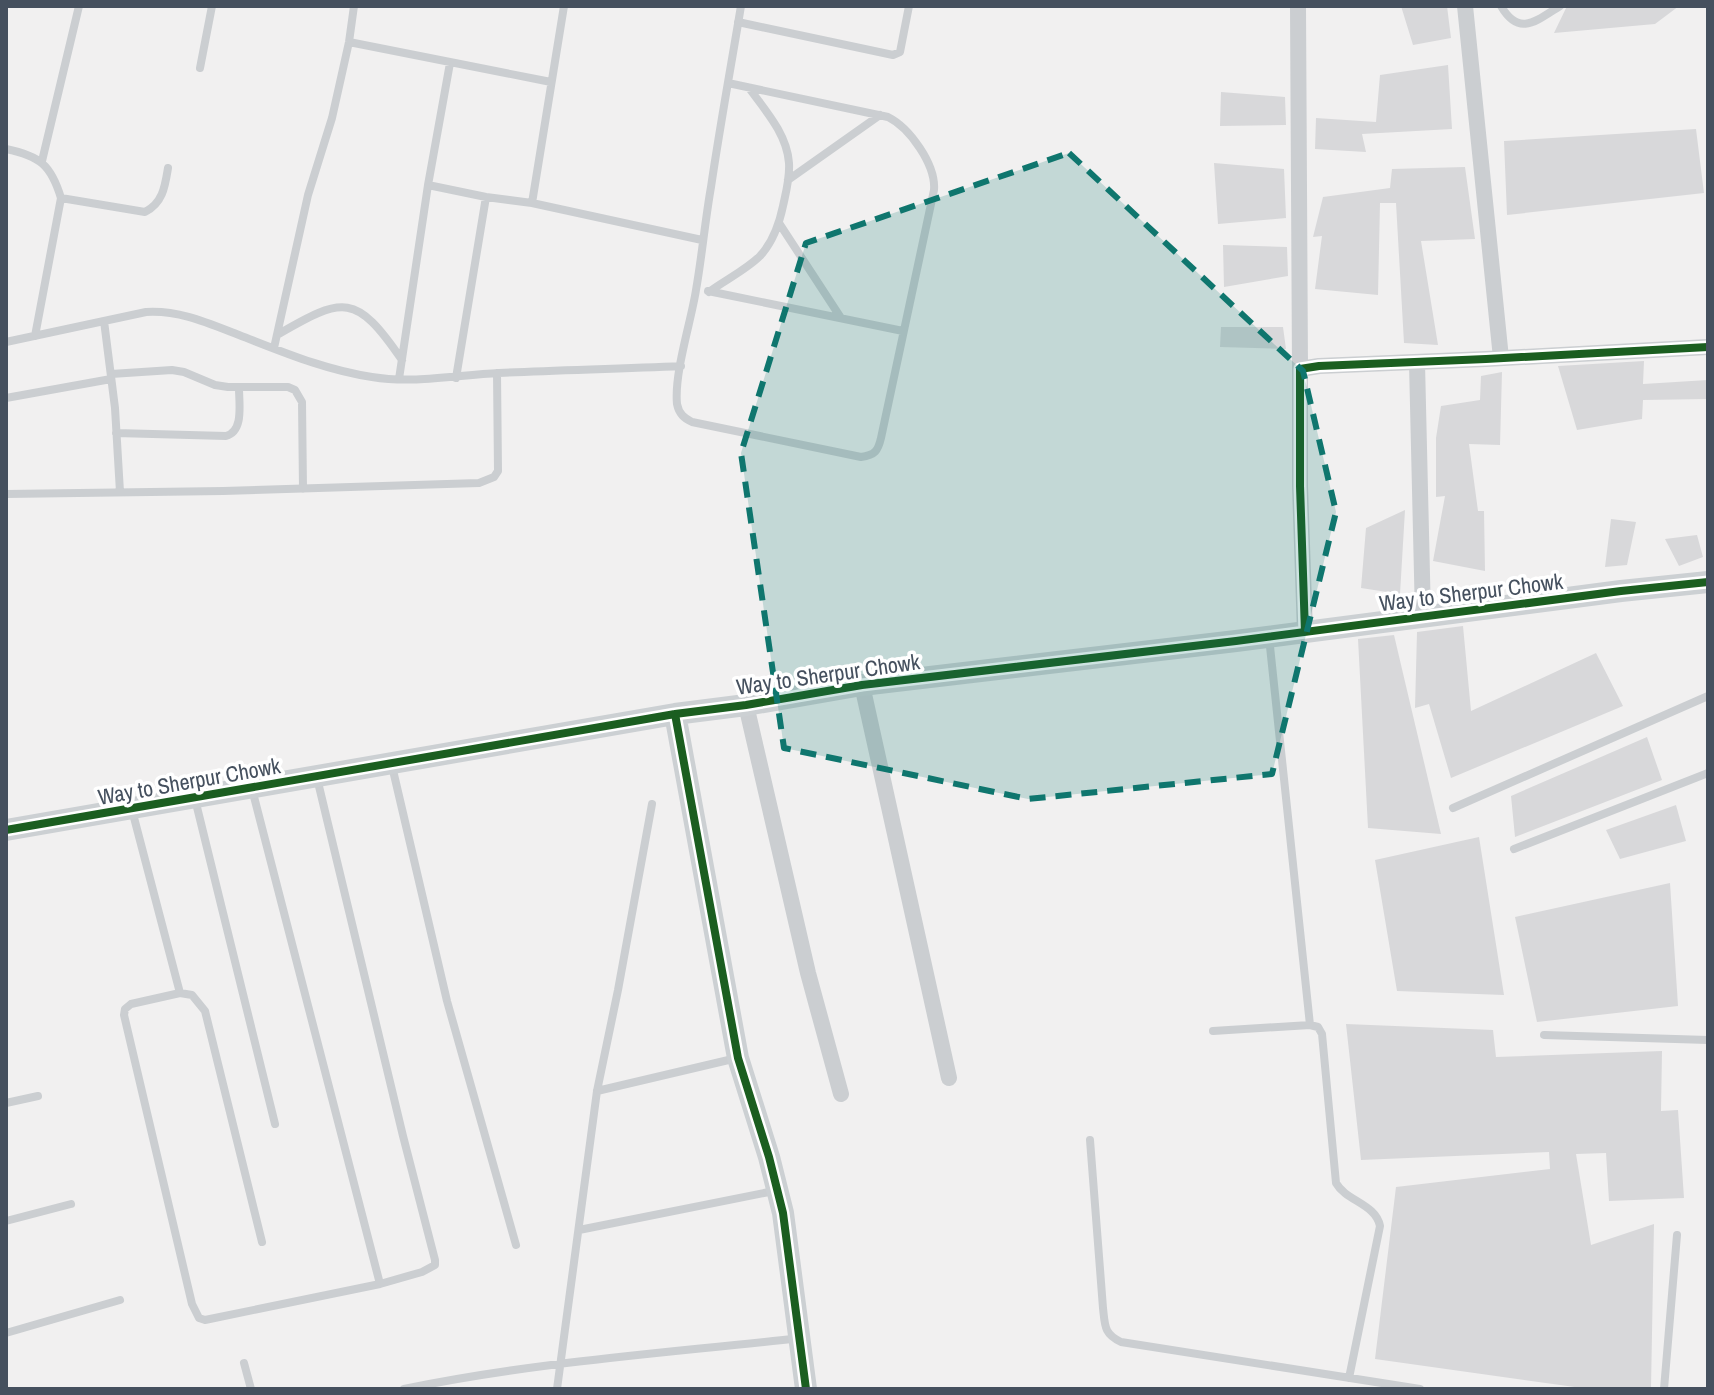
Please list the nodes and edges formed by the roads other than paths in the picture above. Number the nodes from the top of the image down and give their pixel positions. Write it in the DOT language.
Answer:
graph roads {
  1 [pos="79,6"];
  2 [pos="212,6"];
  3 [pos="354,6"];
  4 [pos="564,6"];
  5 [pos="741,6"];
  6 [pos="909,6"];
  7 [pos="1298,6"];
  8 [pos="1465,6"];
  9 [pos="1501,6"];
  10 [pos="1560,6"];
  11 [pos="738,22"];
  12 [pos="349,42"];
  13 [pos="450,63"];
  14 [pos="200,68"];
  15 [pos="551,82"];
  16 [pos="728,83"];
  17 [pos="748,87"];
  18 [pos="880,115"];
  19 [pos="6,149"];
  20 [pos="42,161"];
  21 [pos="168,168"];
  22 [pos="788,180"];
  23 [pos="428,185"];
  24 [pos="486,197"];
  25 [pos="61,198"];
  26 [pos="532,203"];
  27 [pos="779,223"];
  28 [pos="702,240"];
  29 [pos="696,289"];
  30 [pos="709,292"];
  31 [pos="841,318"];
  32 [pos="104,321"];
  33 [pos="903,331"];
  34 [pos="277,335"];
  35 [pos="35,336"];
  36 [pos="6,342"];
  37 [pos="1708,347"];
  38 [pos="274,348"];
  39 [pos="1501,358"];
  40 [pos="402,360"];
  41 [pos="1417,363"];
  42 [pos="681,366"];
  43 [pos="1300,369"];
  44 [pos="497,373"];
  45 [pos="111,376"];
  46 [pos="456,378"];
  47 [pos="399,379"];
  48 [pos="239,388"];
  49 [pos="6,398"];
  50 [pos="116,433"];
  51 [pos="303,489"];
  52 [pos="120,492"];
  53 [pos="6,494"];
  54 [pos="1708,582"];
  55 [pos="1423,617"];
  56 [pos="1305,632"];
  57 [pos="1269,637"];
  58 [pos="862,685"];
  59 [pos="1708,696"];
  60 [pos="746,705"];
  61 [pos="675,714"];
  62 [pos="392,765"];
  63 [pos="1708,773"];
  64 [pos="317,778"];
  65 [pos="252,788"];
  66 [pos="195,798"];
  67 [pos="652,804"];
  68 [pos="1453,808"];
  69 [pos="131,809"];
  70 [pos="6,830"];
  71 [pos="1514,849"];
  72 [pos="180,993"];
  73 [pos="1310,1025"];
  74 [pos="1213,1031"];
  75 [pos="1544,1035"];
  76 [pos="1708,1040"];
  77 [pos="738,1058"];
  78 [pos="949,1078"];
  79 [pos="597,1091"];
  80 [pos="841,1094"];
  81 [pos="38,1096"];
  82 [pos="6,1103"];
  83 [pos="275,1124"];
  84 [pos="1090,1140"];
  85 [pos="779,1190"];
  86 [pos="71,1204"];
  87 [pos="6,1221"];
  88 [pos="579,1230"];
  89 [pos="1677,1235"];
  90 [pos="262,1242"];
  91 [pos="516,1245"];
  92 [pos="380,1284"];
  93 [pos="120,1300"];
  94 [pos="6,1333"];
  95 [pos="800,1338"];
  96 [pos="244,1363"];
  97 [pos="559,1365"];
  98 [pos="1349,1378"];
  99 [pos="251,1389"];
  100 [pos="404,1389"];
  101 [pos="557,1389"];
  102 [pos="806,1389"];
  103 [pos="1420,1389"];
  104 [pos="1664,1389"];
  1 -- 20 [label="lane"];
  2 -- 14 [label="lane"];
  3 -- 12 [label="lane"];
  4 -- 15 [label="lane"];
  5 -- 11 [label="lane"];
  6 -- 11 [label="lane"];
  7 -- 43 [label="street"];
  8 -- 39 [label="street"];
  9 -- 10 [label="lane"];
  11 -- 16 [label="lane"];
  12 -- 13 [label="lane"];
  12 -- 34 [label="lane"];
  13 -- 15 [label="lane"];
  13 -- 23 [label="lane"];
  15 -- 26 [label="lane"];
  16 -- 17 [label="lane"];
  16 -- 28 [label="lane"];
  17 -- 18 [label="lane"];
  17 -- 22 [label="lane"];
  18 -- 22 [label="lane"];
  18 -- 33 [label="lane"];
  19 -- 20 [label="lane"];
  20 -- 25 [label="lane"];
  21 -- 25 [label="lane"];
  22 -- 27 [label="lane"];
  23 -- 24 [label="lane"];
  23 -- 40 [label="lane"];
  24 -- 26 [label="lane"];
  24 -- 46 [label="lane"];
  25 -- 35 [label="lane"];
  26 -- 28 [label="lane"];
  27 -- 30 [label="lane"];
  27 -- 31 [label="lane"];
  28 -- 29 [label="lane"];
  29 -- 30 [label="lane"];
  29 -- 42 [label="lane"];
  30 -- 31 [label="lane"];
  31 -- 33 [label="lane"];
  32 -- 35 [label="lane"];
  32 -- 38 [label="lane"];
  32 -- 45 [label="lane"];
  33 -- 42 [label="lane"];
  34 -- 38 [label="lane"];
  34 -- 40 [label="lane"];
  35 -- 36 [label="lane"];
  37 -- 39 [label="street"];
  38 -- 47 [label="lane"];
  39 -- 41 [label="street"];
  40 -- 47 [label="lane"];
  41 -- 43 [label="street"];
  41 -- 55 [label="street"];
  42 -- 44 [label="lane"];
  43 -- 56 [label="street"];
  44 -- 46 [label="lane"];
  44 -- 51 [label="lane"];
  45 -- 48 [label="lane"];
  45 -- 49 [label="lane"];
  45 -- 50 [label="lane"];
  46 -- 47 [label="lane"];
  48 -- 50 [label="lane"];
  48 -- 51 [label="lane"];
  50 -- 52 [label="lane"];
  51 -- 52 [label="lane"];
  52 -- 53 [label="lane"];
  54 -- 55 [label="street, Way to Sherpur Chowk"];
  55 -- 56 [label="street, Way to Sherpur Chowk"];
  56 -- 57 [label="street, Way to Sherpur Chowk"];
  57 -- 58 [label="street, Way to Sherpur Chowk"];
  57 -- 73 [label="lane"];
  58 -- 60 [label="street, Way to Sherpur Chowk"];
  58 -- 78 [label="street"];
  59 -- 68 [label="lane"];
  60 -- 61 [label="street, Way to Sherpur Chowk"];
  60 -- 80 [label="street"];
  61 -- 62 [label="street, Way to Sherpur Chowk"];
  61 -- 77 [label="street"];
  62 -- 64 [label="street, Way to Sherpur Chowk"];
  62 -- 91 [label="lane"];
  63 -- 71 [label="lane"];
  64 -- 65 [label="street, Way to Sherpur Chowk"];
  64 -- 92 [label="lane"];
  65 -- 66 [label="street, Way to Sherpur Chowk"];
  65 -- 92 [label="lane"];
  66 -- 69 [label="street, Way to Sherpur Chowk"];
  66 -- 83 [label="lane"];
  67 -- 79 [label="lane"];
  69 -- 70 [label="street, Way to Sherpur Chowk"];
  69 -- 72 [label="lane"];
  72 -- 90 [label="lane"];
  72 -- 92 [label="lane"];
  73 -- 74 [label="lane"];
  73 -- 98 [label="lane"];
  75 -- 76 [label="lane"];
  77 -- 79 [label="lane"];
  77 -- 85 [label="street"];
  79 -- 88 [label="lane"];
  81 -- 82 [label="lane"];
  84 -- 98 [label="lane"];
  85 -- 88 [label="lane"];
  85 -- 95 [label="street"];
  86 -- 87 [label="lane"];
  88 -- 97 [label="lane"];
  89 -- 104 [label="lane"];
  93 -- 94 [label="lane"];
  95 -- 97 [label="lane"];
  95 -- 102 [label="street"];
  96 -- 99 [label="lane"];
  97 -- 100 [label="lane"];
  97 -- 101 [label="lane"];
  98 -- 103 [label="lane"];
}
